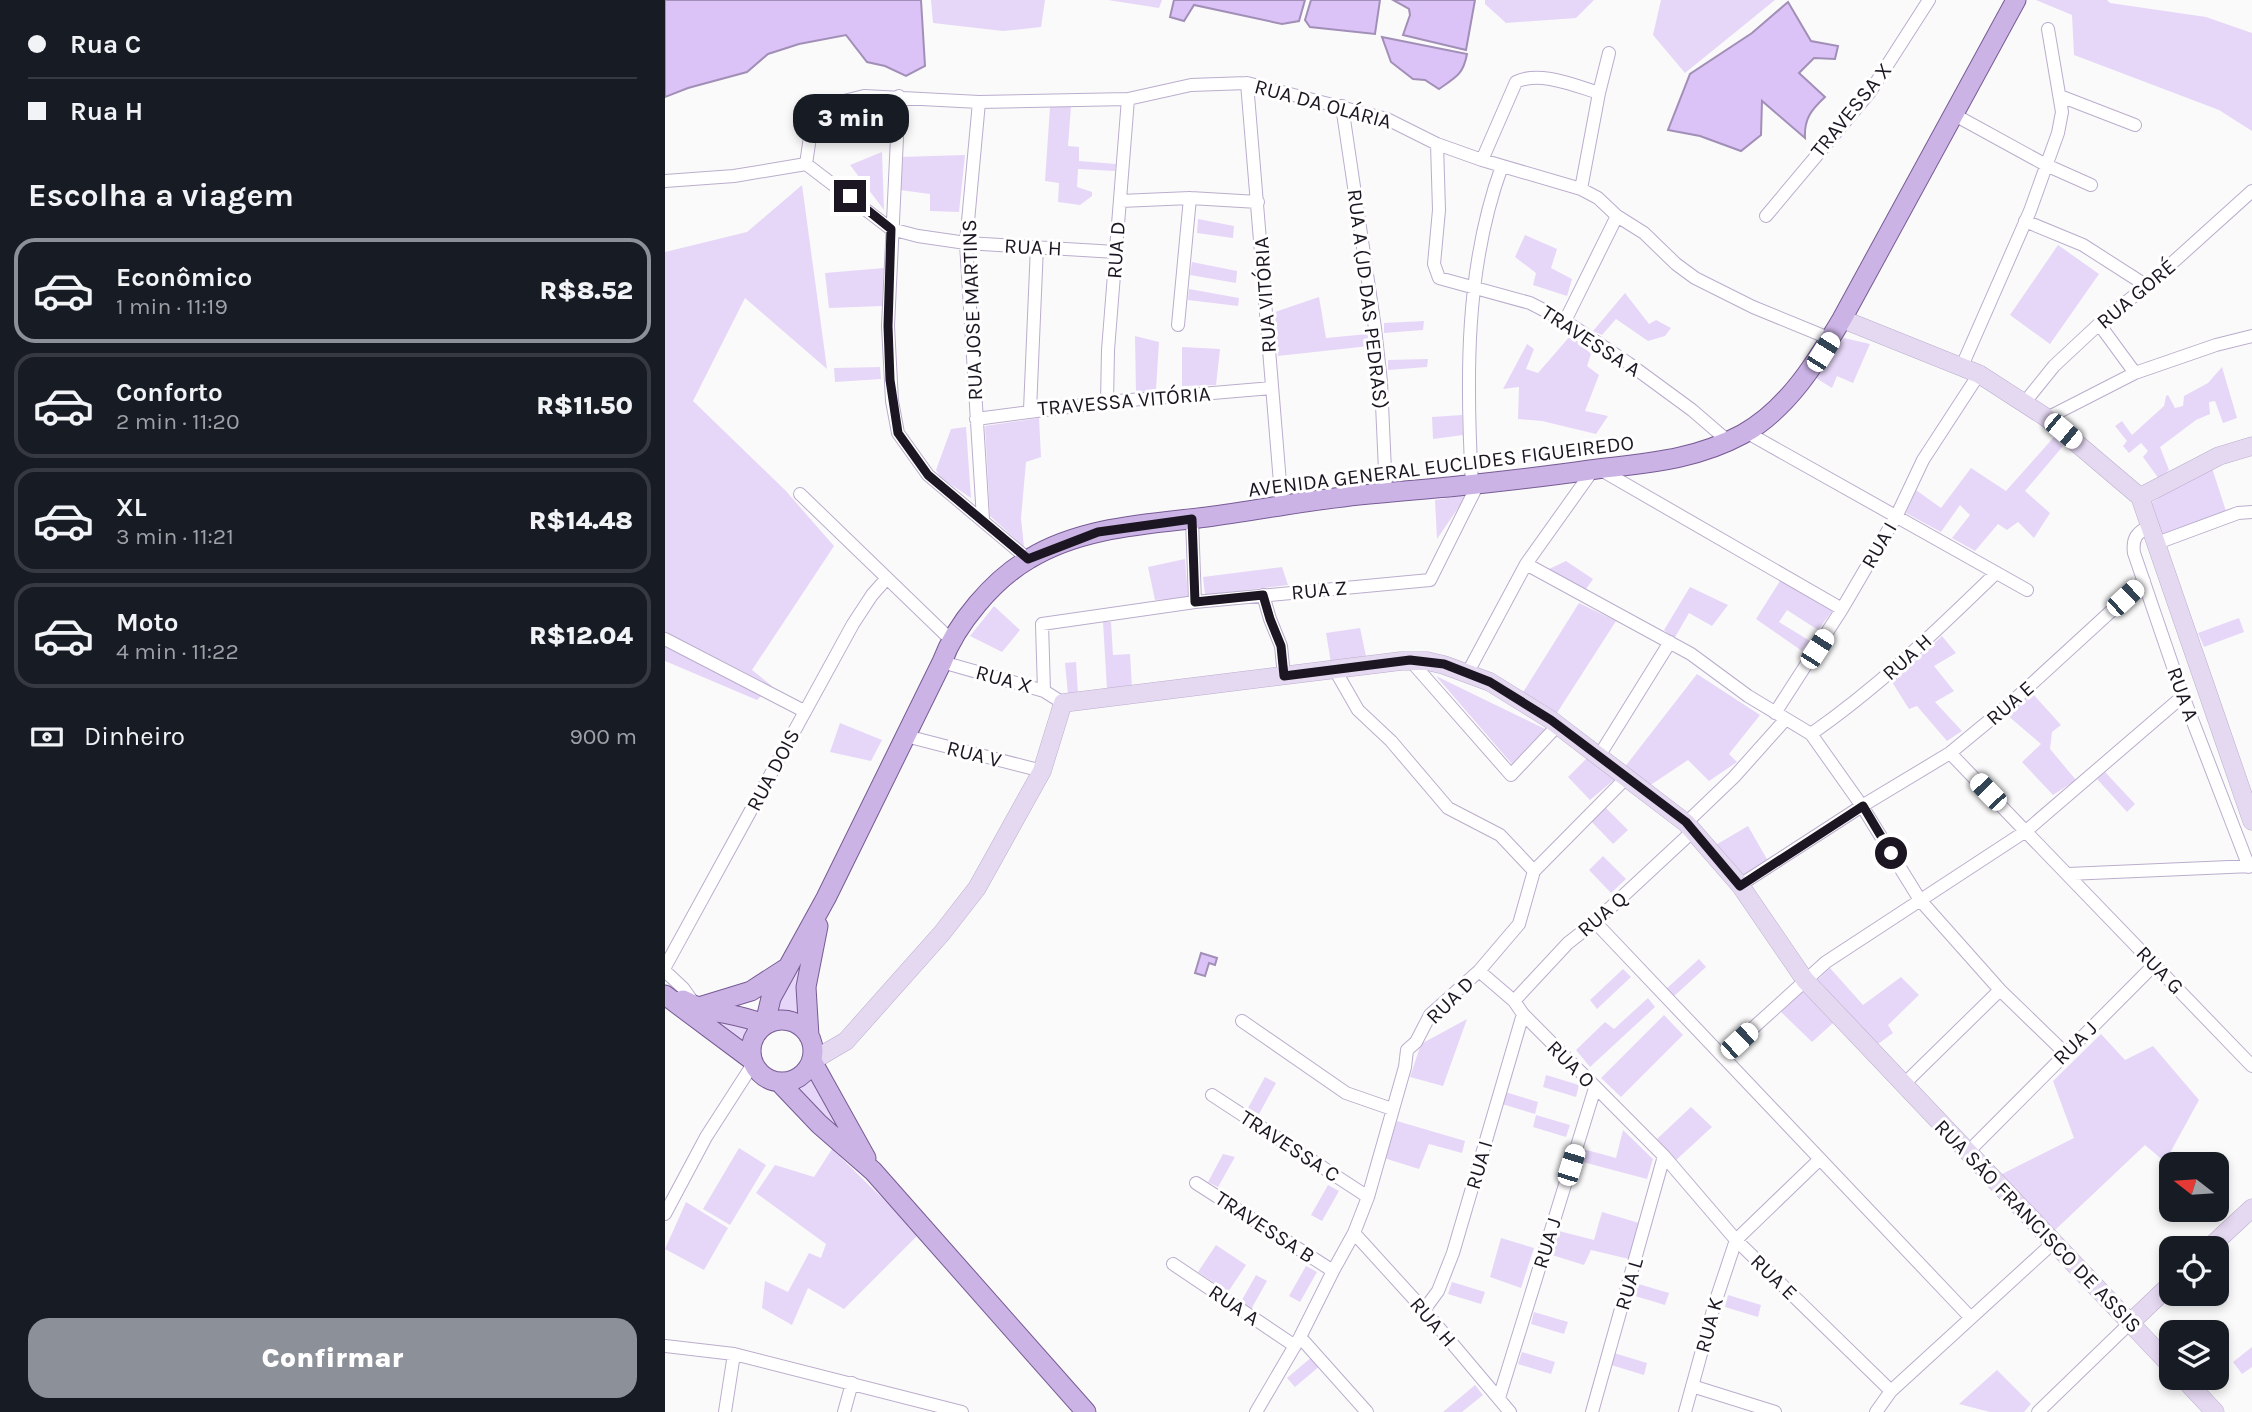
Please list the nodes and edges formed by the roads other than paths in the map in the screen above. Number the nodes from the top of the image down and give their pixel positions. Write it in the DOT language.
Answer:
graph roads {
  1 [pos="1929,0"];
  2 [pos="2016,0"];
  3 [pos="2048,29"];
  4 [pos="1609,53"];
  5 [pos="1247,83"];
  6 [pos="1599,93"];
  7 [pos="899,96"];
  8 [pos="2060,96"];
  9 [pos="1128,99"];
  10 [pos="979,102"];
  11 [pos="1342,106"];
  12 [pos="1953,114"];
  13 [pos="2135,125"];
  14 [pos="1437,144"];
  15 [pos="1482,160"];
  16 [pos="806,164"];
  17 [pos="2046,165"];
  18 [pos="1502,166"];
  19 [pos="665,181"];
  20 [pos="2091,185"];
  21 [pos="1581,189"];
  22 [pos="2252,191"];
  23 [pos="1190,198"];
  24 [pos="1120,201"];
  25 [pos="1258,202"];
  26 [pos="1617,216"];
  27 [pos="1766,216"];
  28 [pos="2025,221"];
  29 [pos="891,229"];
  30 [pos="966,243"];
  31 [pos="1037,246"];
  32 [pos="1116,252"];
  33 [pos="2147,286"];
  34 [pos="1473,288"];
  35 [pos="1842,319"];
  36 [pos="1565,321"];
  37 [pos="2099,324"];
  38 [pos="1178,325"];
  39 [pos="2252,336"];
  40 [pos="1831,339"];
  41 [pos="1970,370"];
  42 [pos="2135,373"];
  43 [pos="1272,388"];
  44 [pos="1107,402"];
  45 [pos="2025,402"];
  46 [pos="1030,410"];
  47 [pos="2047,418"];
  48 [pos="976,419"];
  49 [pos="1746,432"];
  50 [pos="1728,441"];
  51 [pos="2252,446"];
  52 [pos="1597,470"];
  53 [pos="1475,484"];
  54 [pos="1386,493"];
  55 [pos="800,494"];
  56 [pos="2140,497"];
  57 [pos="1282,507"];
  58 [pos="2252,512"];
  59 [pos="1897,515"];
  60 [pos="983,519"];
  61 [pos="1192,519"];
  62 [pos="2150,526"];
  63 [pos="2157,543"];
  64 [pos="1028,559"];
  65 [pos="1526,564"];
  66 [pos="1996,573"];
  67 [pos="887,578"];
  68 [pos="2144,581"];
  69 [pos="2027,590"];
  70 [pos="1263,595"];
  71 [pos="1195,602"];
  72 [pos="1842,609"];
  73 [pos="665,639"];
  74 [pos="950,639"];
  75 [pos="1670,642"];
  76 [pos="1410,660"];
  77 [pos="942,662"];
  78 [pos="1335,670"];
  79 [pos="1468,672"];
  80 [pos="1284,676"];
  81 [pos="1044,691"];
  82 [pos="2183,696"];
  83 [pos="1063,703"];
  84 [pos="804,711"];
  85 [pos="1780,717"];
  86 [pos="1558,725"];
  87 [pos="1811,734"];
  88 [pos="906,736"];
  89 [pos="1950,753"];
  90 [pos="1599,755"];
  91 [pos="1042,771"];
  92 [pos="1627,777"];
  93 [pos="1863,806"];
  94 [pos="2252,821"];
  95 [pos="1690,826"];
  96 [pos="2026,831"];
  97 [pos="2251,867"];
  98 [pos="1534,871"];
  99 [pos="2068,874"];
  100 [pos="1740,886"];
  101 [pos="826,898"];
  102 [pos="1920,900"];
  103 [pos="1595,922"];
  104 [pos="2155,964"];
  105 [pos="665,969"];
  106 [pos="786,969"];
  107 [pos="1479,971"];
  108 [pos="1805,981"];
  109 [pos="665,989"];
  110 [pos="2000,990"];
  111 [pos="665,995"];
  112 [pos="1514,1001"];
  113 [pos="697,1007"];
  114 [pos="1523,1014"];
  115 [pos="1242,1021"];
  116 [pos="767,1024"];
  117 [pos="809,1036"];
  118 [pos="2065,1053"];
  119 [pos="1722,1056"];
  120 [pos="812,1061"];
  121 [pos="753,1062"];
  122 [pos="2252,1066"];
  123 [pos="780,1083"];
  124 [pos="1904,1084"];
  125 [pos="1595,1088"];
  126 [pos="1212,1095"];
  127 [pos="1392,1109"];
  128 [pos="1967,1153"];
  129 [pos="1664,1156"];
  130 [pos="1820,1159"];
  131 [pos="873,1171"];
  132 [pos="1196,1183"];
  133 [pos="1368,1197"];
  134 [pos="2252,1208"];
  135 [pos="665,1214"];
  136 [pos="1354,1233"];
  137 [pos="2223,1236"];
  138 [pos="1736,1240"];
  139 [pos="2053,1242"];
  140 [pos="1173,1264"];
  141 [pos="1333,1270"];
  142 [pos="2159,1295"];
  143 [pos="1424,1310"];
  144 [pos="1971,1318"];
  145 [pos="2130,1323"];
  146 [pos="1298,1341"];
  147 [pos="665,1346"];
  148 [pos="2159,1353"];
  149 [pos="734,1354"];
  150 [pos="852,1382"];
  151 [pos="1692,1386"];
  152 [pos="2193,1390"];
  153 [pos="1891,1391"];
  154 [pos="1499,1398"];
  155 [pos="945,1409"];
  156 [pos="1082,1410"];
  157 [pos="1259,1411"];
  158 [pos="2212,1411"];
  159 [pos="725,1412"];
  160 [pos="844,1412"];
  161 [pos="962,1412"];
  162 [pos="1367,1412"];
  163 [pos="1510,1412"];
  164 [pos="1593,1412"];
  165 [pos="1685,1412"];
  166 [pos="1775,1412"];
  167 [pos="1875,1412"];
  168 [pos="2038,1412"];
  1 -- 27 [label="street, TRAVESSA X"];
  2 -- 12 [label="main road, AVENIDA GENERAL EUCLIDES FIGUEIREDO"];
  3 -- 8 [label="street, RUA I"];
  4 -- 6 [label="street"];
  5 -- 9 [label="street, RUA DA OLÁRIA"];
  5 -- 11 [label="street, RUA DA OLÁRIA"];
  5 -- 25 [label="street, RUA VITÓRIA"];
  6 -- 15 [label="street"];
  6 -- 21 [label="street"];
  7 -- 10 [label="street, RUA DA OLÁRIA"];
  7 -- 16 [label="street, RUA DA OLÁRIA"];
  7 -- 29 [label="street"];
  8 -- 13 [label="street"];
  8 -- 17 [label="street, RUA I"];
  9 -- 10 [label="street, RUA DA OLÁRIA"];
  9 -- 24 [label="street, RUA D"];
  10 -- 30 [label="street, RUA JOSE MARTINS"];
  11 -- 14 [label="street, RUA DA OLÁRIA"];
  11 -- 54 [label="street, RUA A (JD DAS PEDRAS)"];
  12 -- 17 [label="street"];
  12 -- 35 [label="main road, AVENIDA GENERAL EUCLIDES FIGUEIREDO"];
  14 -- 15 [label="street, RUA DA OLÁRIA"];
  14 -- 34 [label="street, TRAVESSA A"];
  15 -- 18 [label="street, RUA DA OLÁRIA"];
  16 -- 19 [label="street"];
  16 -- 29 [label="street, RUA H"];
  17 -- 20 [label="street"];
  17 -- 28 [label="street, RUA I"];
  18 -- 21 [label="street, RUA DA OLÁRIA"];
  18 -- 34 [label="street"];
  21 -- 26 [label="street, RUA DA OLÁRIA"];
  22 -- 33 [label="street, RUA GORÉ"];
  23 -- 24 [label="street"];
  23 -- 25 [label="street"];
  23 -- 38 [label="street"];
  24 -- 32 [label="street, RUA D"];
  25 -- 43 [label="street, RUA VITÓRIA"];
  26 -- 36 [label="street"];
  26 -- 40 [label="street, RUA DA OLÁRIA"];
  28 -- 33 [label="street"];
  28 -- 41 [label="street, RUA I"];
  29 -- 30 [label="street, RUA H"];
  29 -- 60 [label="street"];
  30 -- 31 [label="street, RUA H"];
  30 -- 48 [label="street, RUA JOSE MARTINS"];
  31 -- 32 [label="street, RUA H"];
  31 -- 46 [label="street"];
  32 -- 44 [label="street, RUA D"];
  33 -- 37 [label="street, RUA GORÉ"];
  34 -- 36 [label="street, TRAVESSA A"];
  34 -- 53 [label="street"];
  35 -- 40 [label="main road, AVENIDA GENERAL EUCLIDES FIGUEIREDO"];
  35 -- 41 [label="street"];
  36 -- 50 [label="street, TRAVESSA A"];
  37 -- 42 [label="street"];
  37 -- 45 [label="street, RUA GORÉ"];
  39 -- 42 [label="street"];
  40 -- 49 [label="main road, AVENIDA GENERAL EUCLIDES FIGUEIREDO"];
  41 -- 45 [label="street"];
  41 -- 59 [label="street, RUA I"];
  42 -- 47 [label="street"];
  43 -- 44 [label="street, TRAVESSA VITÓRIA"];
  43 -- 57 [label="street, RUA VITÓRIA"];
  44 -- 46 [label="street, TRAVESSA VITÓRIA"];
  45 -- 47 [label="street"];
  46 -- 48 [label="street, TRAVESSA VITÓRIA"];
  47 -- 56 [label="street"];
  48 -- 60 [label="street, RUA JOSE MARTINS"];
  49 -- 50 [label="main road, AVENIDA GENERAL EUCLIDES FIGUEIREDO"];
  49 -- 59 [label="street"];
  50 -- 52 [label="main road, AVENIDA GENERAL EUCLIDES FIGUEIREDO"];
  51 -- 56 [label="street"];
  52 -- 53 [label="main road, AVENIDA GENERAL EUCLIDES FIGUEIREDO"];
  52 -- 65 [label="street"];
  52 -- 72 [label="street"];
  53 -- 54 [label="main road, AVENIDA GENERAL EUCLIDES FIGUEIREDO"];
  53 -- 70 [label="street, RUA Z"];
  54 -- 57 [label="main road, AVENIDA GENERAL EUCLIDES FIGUEIREDO"];
  55 -- 67 [label="street"];
  56 -- 62 [label="street"];
  57 -- 61 [label="main road, AVENIDA GENERAL EUCLIDES FIGUEIREDO"];
  58 -- 63 [label="street"];
  59 -- 66 [label="street"];
  59 -- 72 [label="street, RUA I"];
  60 -- 64 [label="street"];
  61 -- 64 [label="main road, AVENIDA GENERAL EUCLIDES FIGUEIREDO"];
  61 -- 71 [label="street"];
  62 -- 63 [label="street"];
  62 -- 68 [label="street, RUA A"];
  63 -- 94 [label="street"];
  64 -- 74 [label="main road, AVENIDA GENERAL EUCLIDES FIGUEIREDO"];
  65 -- 75 [label="street"];
  65 -- 79 [label="street"];
  66 -- 69 [label="street"];
  66 -- 87 [label="street, RUA H"];
  67 -- 74 [label="street"];
  67 -- 84 [label="street, RUA DOIS"];
  68 -- 82 [label="street, RUA A"];
  68 -- 89 [label="street, RUA E"];
  70 -- 71 [label="street, RUA Z"];
  70 -- 80 [label="street"];
  71 -- 81 [label="street, RUA Z"];
  72 -- 85 [label="street, RUA I"];
  73 -- 84 [label="street"];
  74 -- 77 [label="main road, AVENIDA GENERAL EUCLIDES FIGUEIREDO"];
  75 -- 85 [label="street"];
  75 -- 90 [label="street"];
  76 -- 78 [label="street, RUA SÃO FRANCISCO DE ASSIS"];
  76 -- 79 [label="street, RUA SÃO FRANCISCO DE ASSIS"];
  76 -- 86 [label="street"];
  77 -- 81 [label="street, RUA X"];
  77 -- 88 [label="main road, AVENIDA GENERAL EUCLIDES FIGUEIREDO"];
  78 -- 80 [label="street, RUA SÃO FRANCISCO DE ASSIS"];
  78 -- 98 [label="street"];
  79 -- 86 [label="street, RUA SÃO FRANCISCO DE ASSIS"];
  80 -- 83 [label="street, RUA SÃO FRANCISCO DE ASSIS"];
  81 -- 83 [label="street, RUA X"];
  82 -- 96 [label="street"];
  82 -- 97 [label="street, RUA A"];
  83 -- 91 [label="street"];
  84 -- 105 [label="street, RUA DOIS"];
  85 -- 87 [label="street"];
  85 -- 95 [label="street, RUA I"];
  86 -- 90 [label="street, RUA SÃO FRANCISCO DE ASSIS"];
  87 -- 93 [label="street"];
  88 -- 91 [label="street, RUA V"];
  88 -- 101 [label="main road, AVENIDA GENERAL EUCLIDES FIGUEIREDO"];
  89 -- 93 [label="street, RUA E"];
  89 -- 96 [label="street, RUA G"];
  90 -- 92 [label="street, RUA SÃO FRANCISCO DE ASSIS"];
  91 -- 120 [label="street"];
  92 -- 95 [label="street, RUA SÃO FRANCISCO DE ASSIS"];
  92 -- 98 [label="street, RUA D"];
  93 -- 100 [label="street, RUA E"];
  93 -- 102 [label="street"];
  95 -- 100 [label="street, RUA SÃO FRANCISCO DE ASSIS"];
  95 -- 103 [label="street, RUA Q"];
  96 -- 99 [label="street, RUA G"];
  96 -- 102 [label="street"];
  97 -- 99 [label="street"];
  98 -- 107 [label="street, RUA D"];
  99 -- 104 [label="street, RUA G"];
  100 -- 108 [label="street, RUA SÃO FRANCISCO DE ASSIS"];
  101 -- 106 [label="main road, AVENIDA GENERAL EUCLIDES FIGUEIREDO"];
  101 -- 117 [label="main road, AVENIDA GENERAL EUCLIDES FIGUEIREDO"];
  102 -- 108 [label="street"];
  102 -- 110 [label="street"];
  103 -- 112 [label="street, RUA Q"];
  103 -- 119 [label="street"];
  104 -- 118 [label="street, RUA J"];
  104 -- 122 [label="street, RUA G"];
  105 -- 113 [label="street"];
  106 -- 113 [label="main road"];
  106 -- 116 [label="main road, AVENIDA GENERAL EUCLIDES FIGUEIREDO"];
  107 -- 112 [label="street, RUA O"];
  107 -- 127 [label="street, RUA D"];
  108 -- 119 [label="street"];
  108 -- 124 [label="street, RUA SÃO FRANCISCO DE ASSIS"];
  109 -- 113 [label="main road"];
  110 -- 118 [label="street"];
  110 -- 124 [label="street"];
  111 -- 121 [label="main road"];
  112 -- 114 [label="street, RUA O"];
  113 -- 116 [label="main road"];
  114 -- 125 [label="street, RUA O"];
  114 -- 143 [label="street, RUA I"];
  115 -- 127 [label="street"];
  116 -- 117 [label="main road"];
  116 -- 121 [label="main road"];
  117 -- 120 [label="main road"];
  118 -- 128 [label="street, RUA J"];
  119 -- 130 [label="street"];
  120 -- 123 [label="main road"];
  120 -- 131 [label="main road"];
  121 -- 123 [label="main road"];
  121 -- 135 [label="street"];
  123 -- 131 [label="main road"];
  124 -- 128 [label="street, RUA SÃO FRANCISCO DE ASSIS"];
  125 -- 129 [label="street, RUA O"];
  125 -- 154 [label="street, RUA J"];
  126 -- 133 [label="street, TRAVESSA C"];
  127 -- 133 [label="street, RUA D"];
  128 -- 139 [label="street, RUA SÃO FRANCISCO DE ASSIS"];
  129 -- 138 [label="street, RUA E"];
  129 -- 164 [label="street, RUA L"];
  130 -- 138 [label="street"];
  130 -- 144 [label="street"];
  131 -- 156 [label="main road"];
  132 -- 141 [label="street, TRAVESSA B"];
  133 -- 136 [label="street, RUA D"];
  134 -- 137 [label="street"];
  136 -- 141 [label="street, RUA D"];
  136 -- 143 [label="street, RUA H"];
  138 -- 151 [label="street, RUA K"];
  138 -- 153 [label="street, RUA E"];
  139 -- 144 [label="street"];
  139 -- 145 [label="street, RUA SÃO FRANCISCO DE ASSIS"];
  140 -- 146 [label="street, RUA A"];
  141 -- 146 [label="street, RUA D"];
  142 -- 145 [label="street"];
  143 -- 154 [label="street, RUA H"];
  144 -- 153 [label="street"];
  145 -- 148 [label="street, RUA SÃO FRANCISCO DE ASSIS"];
  145 -- 168 [label="street"];
  146 -- 157 [label="street, RUA D"];
  146 -- 162 [label="street"];
  147 -- 149 [label="street"];
  149 -- 150 [label="street"];
  149 -- 159 [label="street"];
  150 -- 155 [label="street"];
  150 -- 160 [label="street"];
  151 -- 165 [label="street, RUA K"];
  151 -- 166 [label="street"];
  152 -- 158 [label="street"];
  153 -- 167 [label="street"];
  154 -- 163 [label="street, RUA H"];
  155 -- 161 [label="street"];
}
